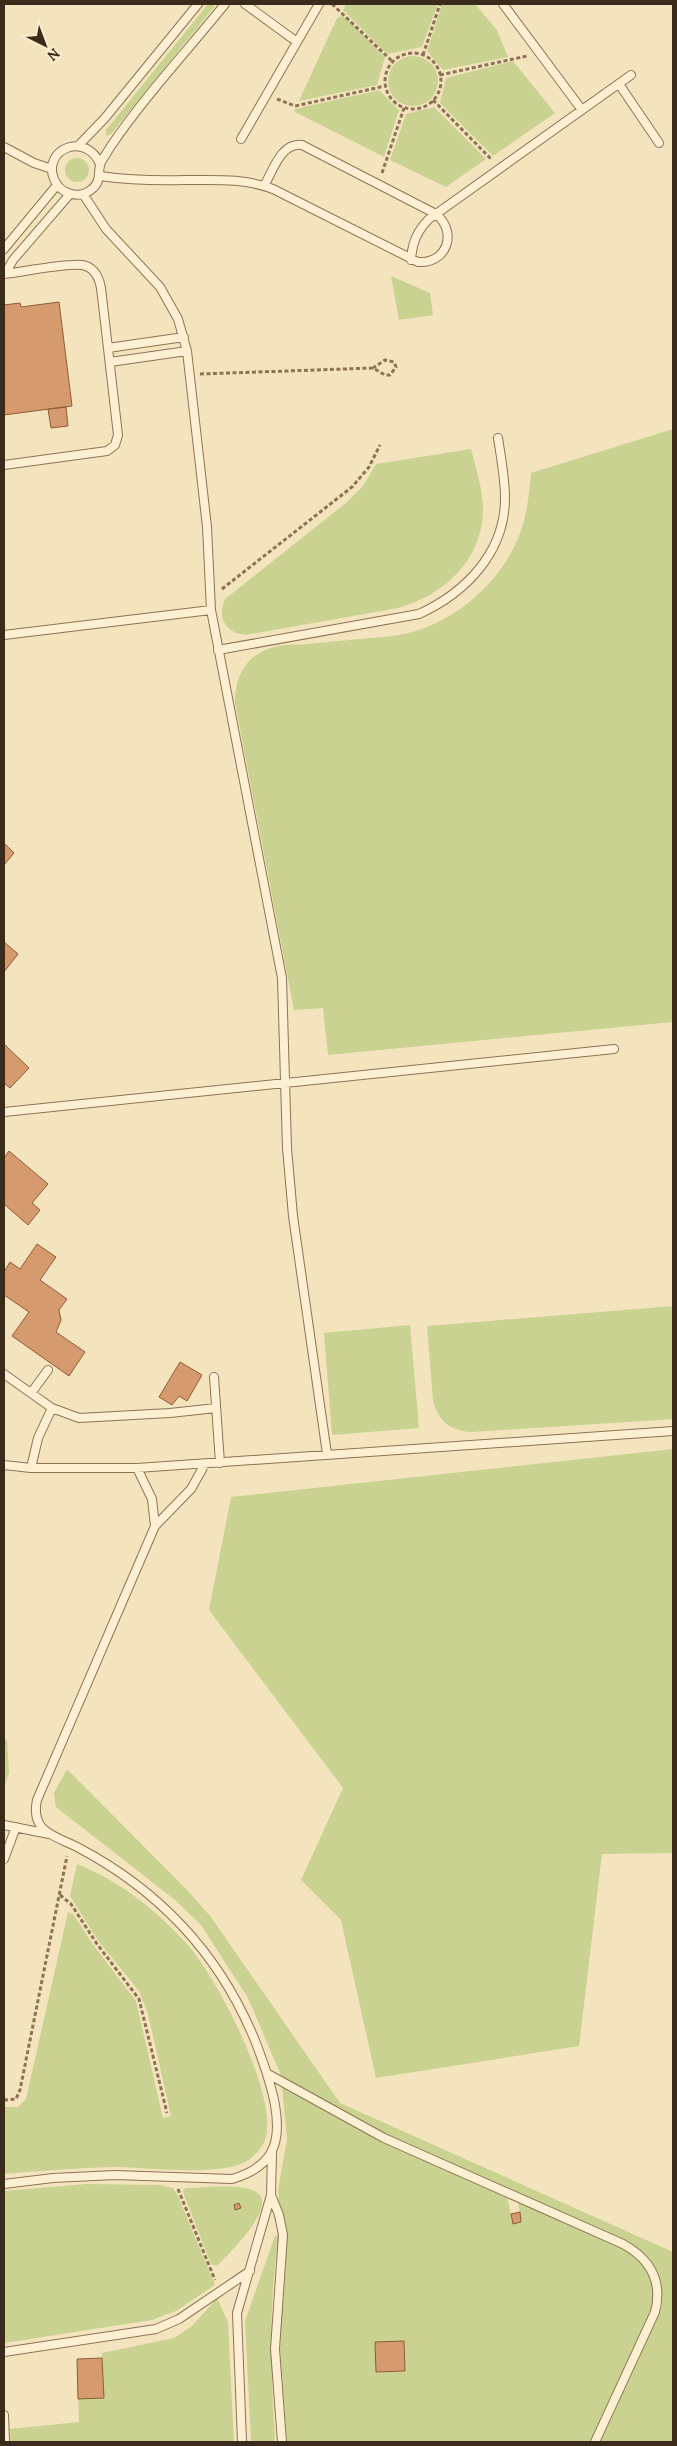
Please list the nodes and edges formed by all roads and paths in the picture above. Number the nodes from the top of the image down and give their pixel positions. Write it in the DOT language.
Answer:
graph roads {
  1 [pos="198,4"];
  2 [pos="225,4"];
  3 [pos="245,4"];
  4 [pos="319,4"];
  5 [pos="332,4"];
  6 [pos="440,4"];
  7 [pos="503,4"];
  8 [pos="297,42"];
  9 [pos="540,53"];
  10 [pos="423,55"];
  11 [pos="393,62"];
  12 [pos="440,75"];
  13 [pos="631,75"];
  14 [pos="619,84"];
  15 [pos="385,86"];
  16 [pos="267,94"];
  17 [pos="433,100"];
  18 [pos="404,108"];
  19 [pos="582,110"];
  20 [pos="241,139"];
  21 [pos="658,143"];
  22 [pos="78,146"];
  23 [pos="4,147"];
  24 [pos="100,164"];
  25 [pos="500,168"];
  26 [pos="52,169"];
  27 [pos="100,176"];
  28 [pos="378,184"];
  29 [pos="57,185"];
  30 [pos="264,186"];
  31 [pos="70,194"];
  32 [pos="83,194"];
  33 [pos="436,214"];
  34 [pos="4,249"];
  35 [pos="411,260"];
  36 [pos="4,274"];
  37 [pos="184,337"];
  38 [pos="108,348"];
  39 [pos="187,352"];
  40 [pos="110,362"];
  41 [pos="373,368"];
  42 [pos="189,375"];
  43 [pos="498,438"];
  44 [pos="380,445"];
  45 [pos="4,465"];
  46 [pos="211,598"];
  47 [pos="211,610"];
  48 [pos="4,635"];
  49 [pos="218,650"];
  50 [pos="614,1049"];
  51 [pos="284,1083"];
  52 [pos="4,1112"];
  53 [pos="48,1370"];
  54 [pos="4,1374"];
  55 [pos="214,1377"];
  56 [pos="31,1393"];
  57 [pos="52,1408"];
  58 [pos="216,1408"];
  59 [pos="673,1431"];
  60 [pos="327,1454"];
  61 [pos="220,1463"];
  62 [pos="205,1464"];
  63 [pos="4,1465"];
  64 [pos="31,1468"];
  65 [pos="137,1468"];
  66 [pos="155,1526"];
  67 [pos="4,1825"];
  68 [pos="16,1827"];
  69 [pos="49,1834"];
  70 [pos="70,1843"];
  71 [pos="4,1859"];
  72 [pos="60,1895"];
  73 [pos="268,2074"];
  74 [pos="4,2100"];
  75 [pos="167,2113"];
  76 [pos="272,2153"];
  77 [pos="171,2177"];
  78 [pos="4,2184"];
  79 [pos="271,2195"];
  80 [pos="250,2271"];
  81 [pos="220,2291"];
  82 [pos="4,2352"];
  83 [pos="4,2415"];
  84 [pos="6,2442"];
  85 [pos="242,2442"];
  86 [pos="282,2442"];
  87 [pos="595,2442"];
  1 -- 22 [label="lane"];
  2 -- 24 [label="lane"];
  3 -- 8 [label="lane"];
  4 -- 8 [label="lane"];
  5 -- 11 [label="path"];
  6 -- 10 [label="path"];
  7 -- 9 [label="lane"];
  8 -- 16 [label="lane"];
  9 -- 12 [label="path"];
  9 -- 19 [label="lane"];
  10 -- 11 [label="path"];
  10 -- 12 [label="path"];
  11 -- 15 [label="path"];
  12 -- 17 [label="path"];
  13 -- 14 [label="lane"];
  14 -- 19 [label="lane"];
  14 -- 21 [label="lane"];
  15 -- 16 [label="path"];
  15 -- 18 [label="path"];
  16 -- 20 [label="lane"];
  17 -- 18 [label="path"];
  17 -- 25 [label="path"];
  18 -- 28 [label="path"];
  19 -- 25 [label="lane"];
  22 -- 24 [label="lane"];
  22 -- 26 [label="lane"];
  23 -- 26 [label="lane"];
  24 -- 27 [label="lane"];
  25 -- 33 [label="lane"];
  26 -- 29 [label="lane"];
  27 -- 30 [label="lane"];
  27 -- 32 [label="lane"];
  28 -- 30 [label="lane"];
  28 -- 33 [label="lane"];
  29 -- 31 [label="lane"];
  29 -- 34 [label="lane"];
  30 -- 35 [label="lane"];
  31 -- 32 [label="lane"];
  31 -- 36 [label="lane"];
  32 -- 37 [label="lane"];
  33 -- 35 [label="lane"];
  33 -- 35 [label="lane"];
  36 -- 38 [label="lane"];
  37 -- 38 [label="lane"];
  37 -- 39 [label="lane"];
  38 -- 40 [label="lane"];
  39 -- 40 [label="lane"];
  39 -- 42 [label="lane"];
  40 -- 45 [label="lane"];
  41 -- 41 [label="path"];
  41 -- 42 [label="path"];
  42 -- 46 [label="lane"];
  43 -- 49 [label="lane"];
  44 -- 46 [label="path"];
  46 -- 47 [label="lane"];
  47 -- 48 [label="lane"];
  47 -- 49 [label="lane"];
  49 -- 51 [label="lane"];
  50 -- 51 [label="lane"];
  51 -- 52 [label="lane"];
  51 -- 60 [label="lane"];
  53 -- 56 [label="lane"];
  54 -- 56 [label="lane"];
  55 -- 58 [label="lane"];
  56 -- 57 [label="lane"];
  57 -- 58 [label="lane"];
  57 -- 64 [label="lane"];
  58 -- 61 [label="lane"];
  59 -- 60 [label="lane"];
  60 -- 61 [label="lane"];
  61 -- 62 [label="lane"];
  62 -- 65 [label="lane"];
  62 -- 66 [label="lane"];
  63 -- 64 [label="lane"];
  64 -- 65 [label="lane"];
  65 -- 66 [label="lane"];
  66 -- 69 [label="lane"];
  67 -- 68 [label="lane"];
  68 -- 69 [label="lane"];
  68 -- 71 [label="lane"];
  69 -- 70 [label="lane"];
  70 -- 72 [label="path"];
  70 -- 73 [label="lane"];
  72 -- 74 [label="path"];
  72 -- 75 [label="path"];
  73 -- 76 [label="lane"];
  73 -- 87 [label="lane"];
  76 -- 77 [label="lane"];
  76 -- 79 [label="lane"];
  77 -- 78 [label="lane"];
  77 -- 81 [label="path"];
  79 -- 80 [label="lane"];
  79 -- 86 [label="lane"];
  80 -- 81 [label="lane"];
  80 -- 85 [label="lane"];
  81 -- 82 [label="lane"];
  83 -- 84 [label="lane"];
}
